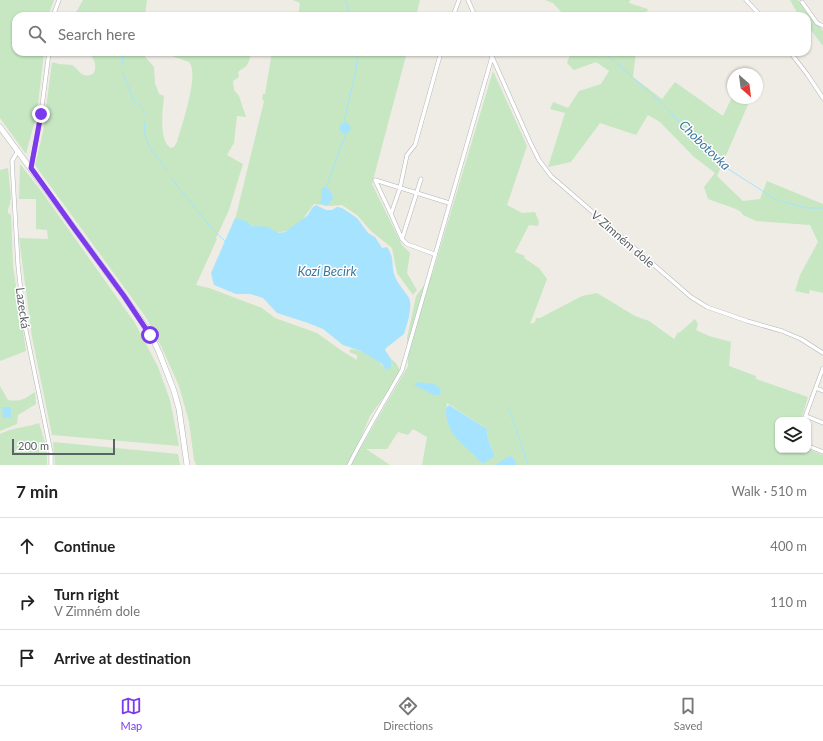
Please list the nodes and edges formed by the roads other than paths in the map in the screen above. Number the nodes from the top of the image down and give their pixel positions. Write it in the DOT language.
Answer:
graph roads {
  1 [pos="59,0"];
  2 [pos="460,0"];
  3 [pos="468,0"];
  4 [pos="746,0"];
  5 [pos="802,2"];
  6 [pos="54,12"];
  7 [pos="455,12"];
  8 [pos="473,12"];
  9 [pos="757,12"];
  10 [pos="809,12"];
  11 [pos="811,15"];
  12 [pos="823,26"];
  13 [pos="48,56"];
  14 [pos="440,56"];
  15 [pos="793,56"];
  16 [pos="492,57"];
  17 [pos="823,98"];
  18 [pos="0,127"];
  19 [pos="18,151"];
  20 [pos="31,168"];
  21 [pos="421,179"];
  22 [pos="400,188"];
  23 [pos="416,193"];
  24 [pos="449,203"];
  25 [pos="392,214"];
  26 [pos="402,239"];
  27 [pos="434,254"];
  28 [pos="823,353"];
  29 [pos="823,368"];
  30 [pos="816,388"];
  31 [pos="823,391"];
  32 [pos="805,417"];
  33 [pos="811,420"];
  34 [pos="823,423"];
  35 [pos="811,447"];
  36 [pos="823,452"];
  37 [pos="52,465"];
  38 [pos="186,465"];
  39 [pos="349,465"];
  1 -- 6 [label="street"];
  2 -- 7 [label="street"];
  3 -- 8 [label="street"];
  4 -- 9 [label="street"];
  5 -- 10 [label="street"];
  11 -- 12 [label="street"];
  13 -- 20 [label="street"];
  14 -- 22 [label="street"];
  15 -- 17 [label="street"];
  16 -- 24 [label="street"];
  16 -- 28 [label="street, V Zimném dole"];
  18 -- 19 [label="street"];
  19 -- 20 [label="street"];
  19 -- 37 [label="street, Lazecká"];
  20 -- 38 [label="street"];
  21 -- 23 [label="street"];
  22 -- 23 [label="street"];
  22 -- 25 [label="street"];
  22 -- 25 [label="street"];
  23 -- 24 [label="street"];
  23 -- 26 [label="street"];
  24 -- 27 [label="street"];
  25 -- 26 [label="street"];
  26 -- 27 [label="street"];
  27 -- 39 [label="street"];
  29 -- 30 [label="street"];
  30 -- 31 [label="street"];
  30 -- 32 [label="street"];
  33 -- 34 [label="street"];
  35 -- 36 [label="street"];
}
